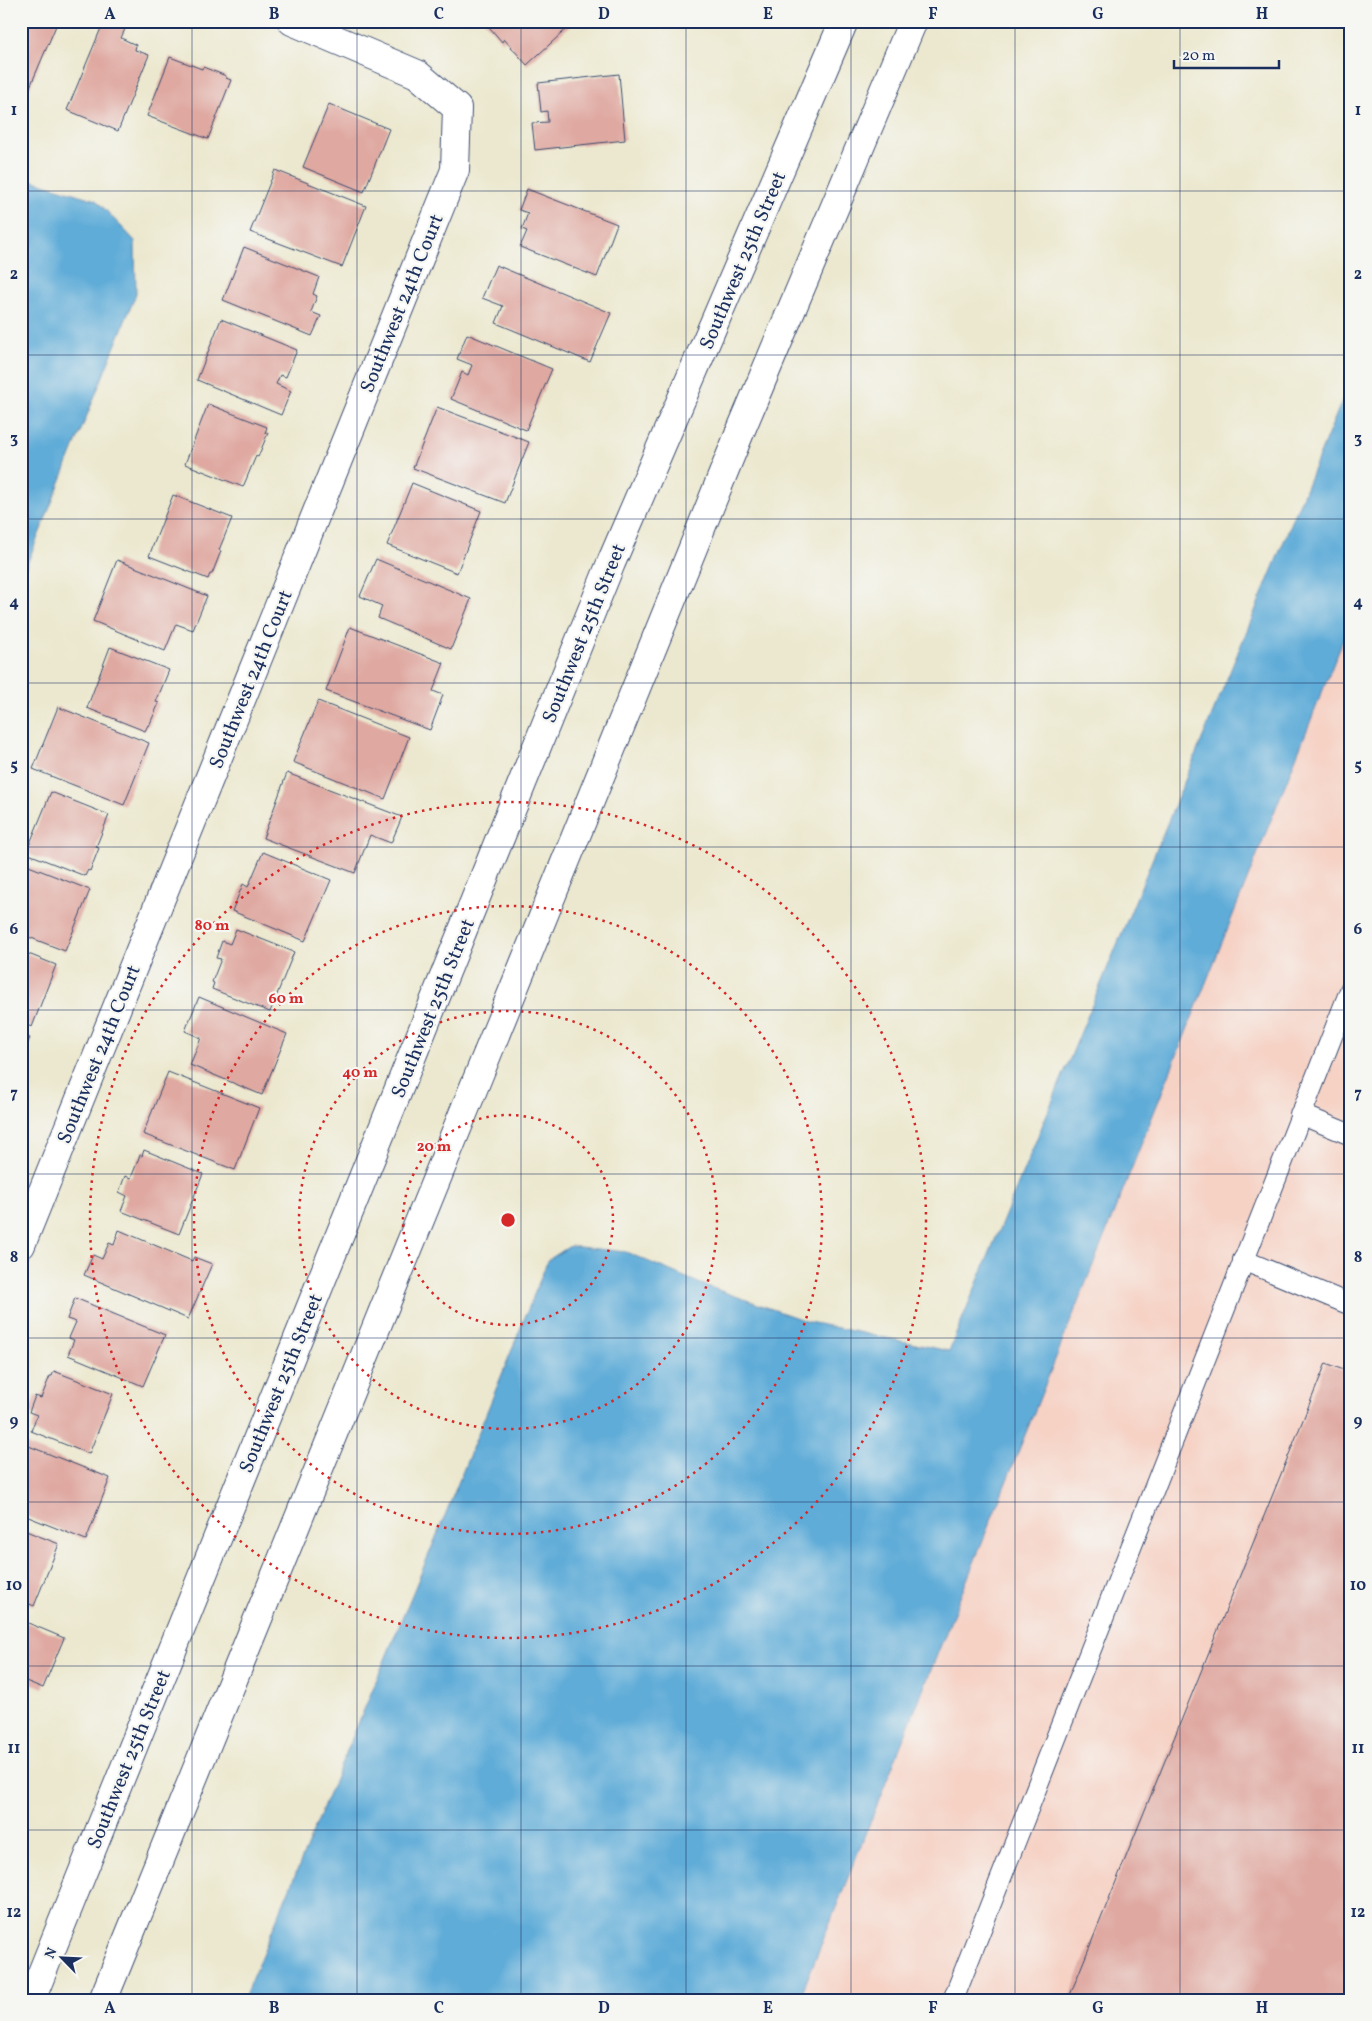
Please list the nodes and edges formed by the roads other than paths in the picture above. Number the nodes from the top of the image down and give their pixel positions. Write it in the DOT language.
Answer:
graph roads {
  1 [pos="292,21"];
  2 [pos="844,21"];
  3 [pos="913,21"];
  4 [pos="1351,988"];
  5 [pos="1300,1114"];
  6 [pos="1351,1136"];
  7 [pos="21,1245"];
  8 [pos="1243,1260"];
  9 [pos="1351,1304"];
  10 [pos="31,2000"];
  11 [pos="103,2000"];
  12 [pos="953,2000"];
  1 -- 7 [label="street, Southwest 24th Court"];
  2 -- 10 [label="street, Southwest 25th Street"];
  3 -- 11 [label="street"];
  4 -- 5 [label="lane"];
  5 -- 6 [label="lane"];
  5 -- 8 [label="lane"];
  8 -- 9 [label="lane"];
  8 -- 12 [label="lane"];
}
